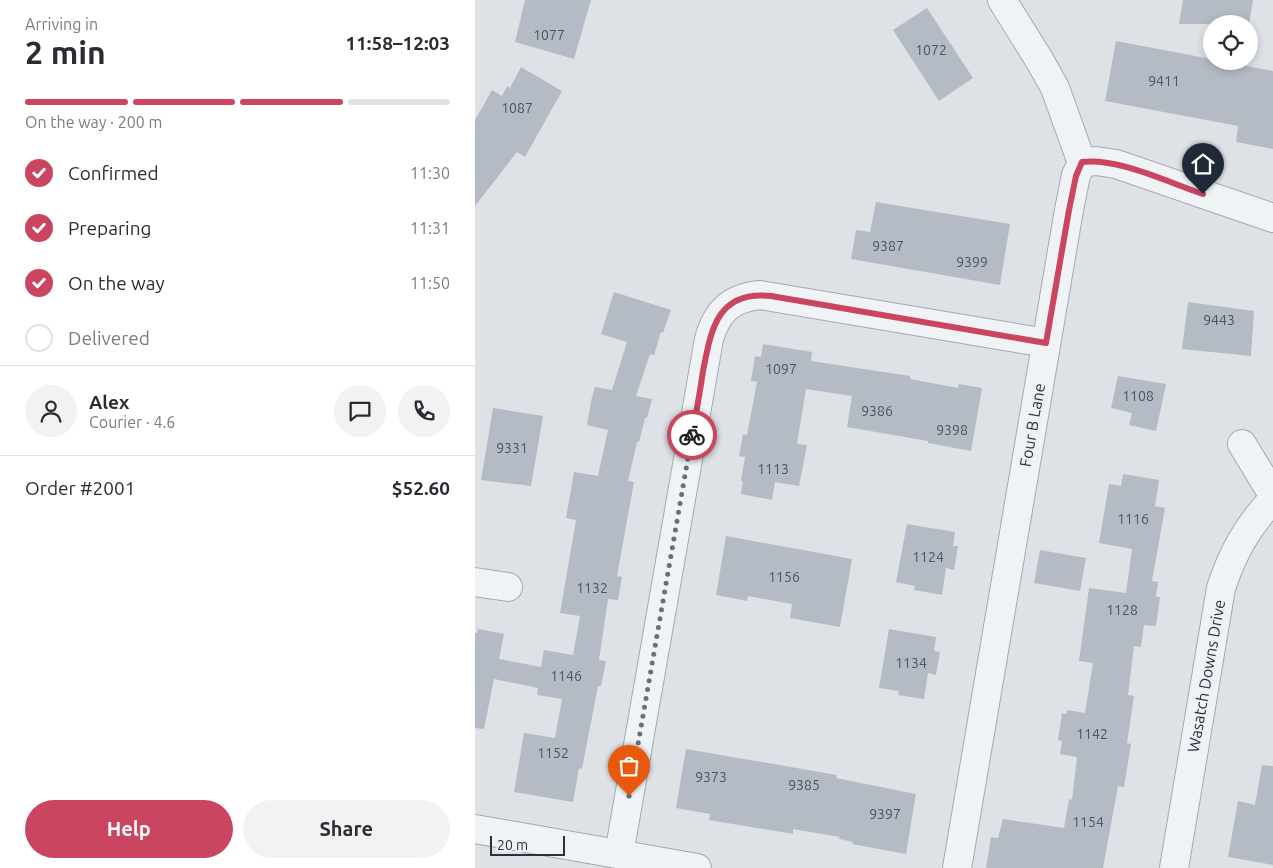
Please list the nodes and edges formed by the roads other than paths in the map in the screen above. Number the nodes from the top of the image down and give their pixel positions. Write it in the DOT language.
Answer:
graph roads {
  1 [pos="1002,0"];
  2 [pos="1082,162"];
  3 [pos="1273,218"];
  4 [pos="1046,343"];
  5 [pos="1242,444"];
  6 [pos="1273,497"];
  7 [pos="475,582"];
  8 [pos="508,587"];
  9 [pos="475,829"];
  10 [pos="619,854"];
  11 [pos="697,868"];
  12 [pos="957,868"];
  13 [pos="1173,868"];
  1 -- 2 [label="street"];
  2 -- 3 [label="street"];
  2 -- 4 [label="street, Four B Lane"];
  4 -- 10 [label="street"];
  4 -- 12 [label="street, Four B Lane"];
  5 -- 6 [label="street"];
  6 -- 13 [label="street, Wasatch Downs Drive"];
  7 -- 8 [label="street"];
  9 -- 10 [label="street"];
  10 -- 11 [label="street"];
}
